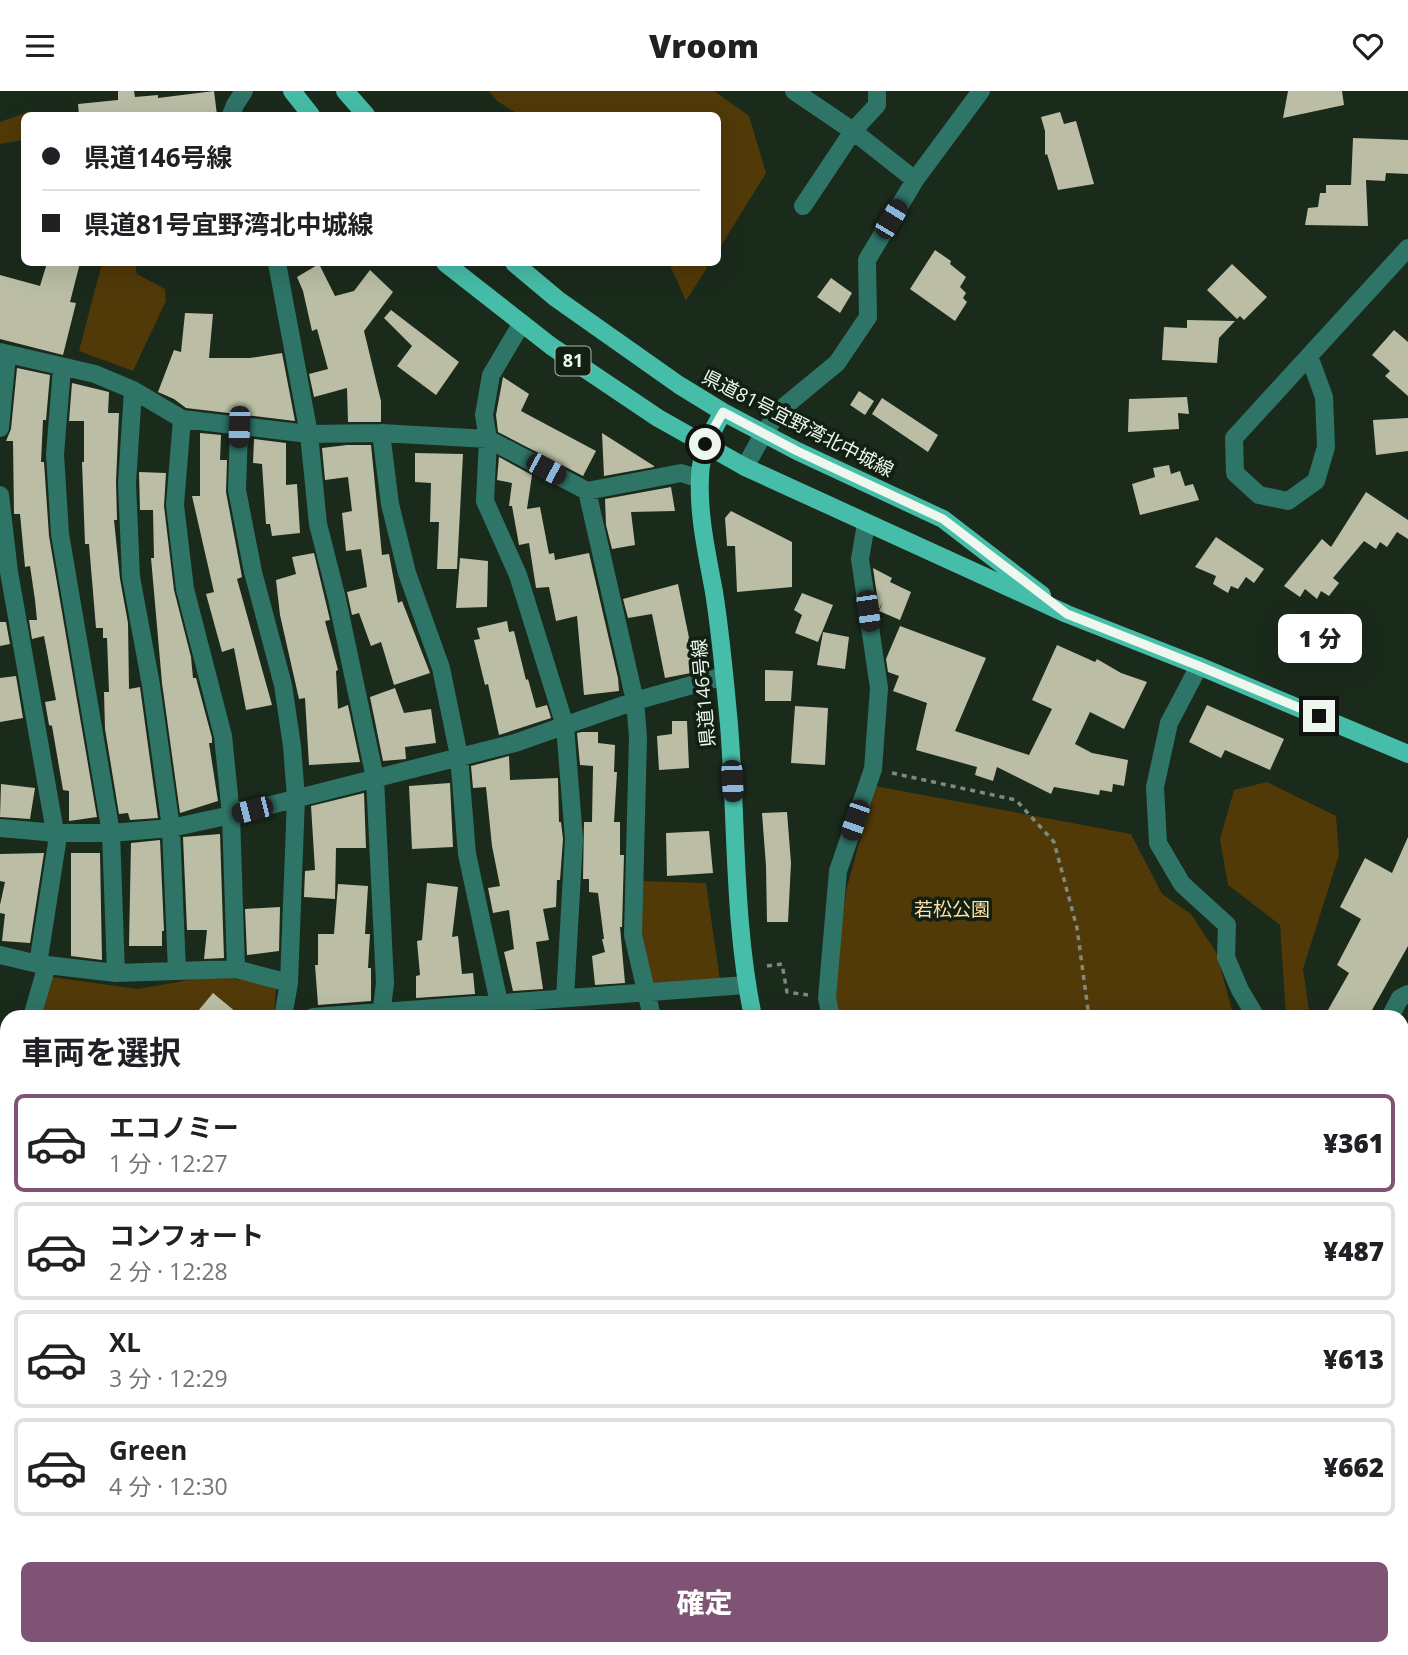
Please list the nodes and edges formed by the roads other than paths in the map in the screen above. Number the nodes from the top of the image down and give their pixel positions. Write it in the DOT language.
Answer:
graph roads {
  1 [pos="244,91"];
  2 [pos="292,91"];
  3 [pos="345,91"];
  4 [pos="794,91"];
  5 [pos="877,91"];
  6 [pos="981,91"];
  7 [pos="232,112"];
  8 [pos="309,112"];
  9 [pos="363,112"];
  10 [pos="853,131"];
  11 [pos="915,180"];
  12 [pos="803,206"];
  13 [pos="1408,249"];
  14 [pos="278,266"];
  15 [pos="449,266"];
  16 [pos="518,266"];
  17 [pos="522,323"];
  18 [pos="4,353"];
  19 [pos="1309,356"];
  20 [pos="62,367"];
  21 [pos="133,390"];
  22 [pos="723,412"];
  23 [pos="182,419"];
  24 [pos="239,427"];
  25 [pos="0,428"];
  26 [pos="381,433"];
  27 [pos="764,433"];
  28 [pos="309,434"];
  29 [pos="488,439"];
  30 [pos="705,444"];
  31 [pos="745,467"];
  32 [pos="700,479"];
  33 [pos="587,491"];
  34 [pos="0,495"];
  35 [pos="866,524"];
  36 [pos="1067,614"];
  37 [pos="1199,666"];
  38 [pos="724,676"];
  39 [pos="635,701"];
  40 [pos="565,726"];
  41 [pos="1408,754"];
  42 [pos="459,756"];
  43 [pos="376,778"];
  44 [pos="296,798"];
  45 [pos="231,815"];
  46 [pos="0,828"];
  47 [pos="171,828"];
  48 [pos="56,832"];
  49 [pos="111,833"];
  50 [pos="0,955"];
  51 [pos="42,964"];
  52 [pos="236,969"];
  53 [pos="177,971"];
  54 [pos="116,973"];
  55 [pos="289,983"];
  56 [pos="746,985"];
  57 [pos="647,992"];
  58 [pos="1408,993"];
  59 [pos="565,998"];
  60 [pos="33,1010"];
  61 [pos="284,1010"];
  62 [pos="382,1010"];
  63 [pos="499,1010"];
  64 [pos="651,1010"];
  65 [pos="751,1010"];
  66 [pos="830,1010"];
  67 [pos="1252,1010"];
  68 [pos="1394,1010"];
  1 -- 7 [label="street"];
  2 -- 8 [label="main road"];
  3 -- 9 [label="main road"];
  4 -- 10 [label="street"];
  5 -- 10 [label="street"];
  6 -- 11 [label="street"];
  10 -- 11 [label="street"];
  10 -- 12 [label="street"];
  11 -- 27 [label="street"];
  13 -- 19 [label="street"];
  14 -- 28 [label="street"];
  15 -- 17 [label="main road, 県道81号宜野湾北中城線 / 81"];
  16 -- 22 [label="main road, 県道81号宜野湾北中城線 / 81"];
  17 -- 29 [label="street"];
  17 -- 30 [label="main road, 県道81号宜野湾北中城線 / 81"];
  18 -- 20 [label="street"];
  18 -- 25 [label="street"];
  19 -- 19 [label="street"];
  20 -- 21 [label="street"];
  20 -- 49 [label="street"];
  21 -- 23 [label="street"];
  21 -- 47 [label="street"];
  22 -- 27 [label="main road, 県道81号宜野湾北中城線 / 81"];
  22 -- 30 [label="main road, 県道146号線"];
  23 -- 24 [label="street"];
  23 -- 45 [label="street"];
  24 -- 28 [label="street"];
  24 -- 44 [label="street"];
  26 -- 28 [label="street"];
  26 -- 29 [label="street"];
  26 -- 42 [label="street"];
  27 -- 31 [label="street"];
  27 -- 36 [label="main road, 県道81号宜野湾北中城線 / 81"];
  28 -- 43 [label="street"];
  29 -- 33 [label="street"];
  29 -- 40 [label="street"];
  30 -- 31 [label="main road, 県道81号宜野湾北中城線 / 81"];
  30 -- 32 [label="main road, 県道146号線"];
  31 -- 35 [label="main road, 県道81号宜野湾北中城線 / 81"];
  32 -- 33 [label="street"];
  32 -- 38 [label="main road, 県道146号線"];
  33 -- 39 [label="street"];
  34 -- 48 [label="street"];
  35 -- 36 [label="main road, 県道81号宜野湾北中城線 / 81"];
  35 -- 66 [label="street"];
  36 -- 37 [label="main road, 県道81号宜野湾北中城線 / 81"];
  37 -- 41 [label="main road, 県道81号宜野湾北中城線 / 81"];
  37 -- 67 [label="street"];
  38 -- 39 [label="street"];
  38 -- 56 [label="main road, 県道146号線"];
  39 -- 40 [label="street"];
  39 -- 57 [label="street"];
  40 -- 42 [label="street"];
  40 -- 59 [label="street"];
  42 -- 43 [label="street"];
  42 -- 63 [label="street"];
  43 -- 44 [label="street"];
  43 -- 62 [label="street"];
  44 -- 45 [label="street"];
  44 -- 55 [label="street"];
  45 -- 47 [label="street"];
  45 -- 52 [label="street"];
  46 -- 48 [label="street"];
  47 -- 49 [label="street"];
  47 -- 53 [label="street"];
  48 -- 49 [label="street"];
  48 -- 51 [label="street"];
  49 -- 54 [label="street"];
  50 -- 51 [label="street"];
  51 -- 54 [label="street"];
  51 -- 60 [label="street"];
  52 -- 53 [label="street"];
  52 -- 55 [label="street"];
  53 -- 54 [label="street"];
  55 -- 61 [label="street"];
  56 -- 57 [label="street"];
  56 -- 65 [label="main road, 県道146号線"];
  57 -- 59 [label="street"];
  57 -- 64 [label="street"];
  58 -- 68 [label="street"];
  59 -- 63 [label="street"];
}
